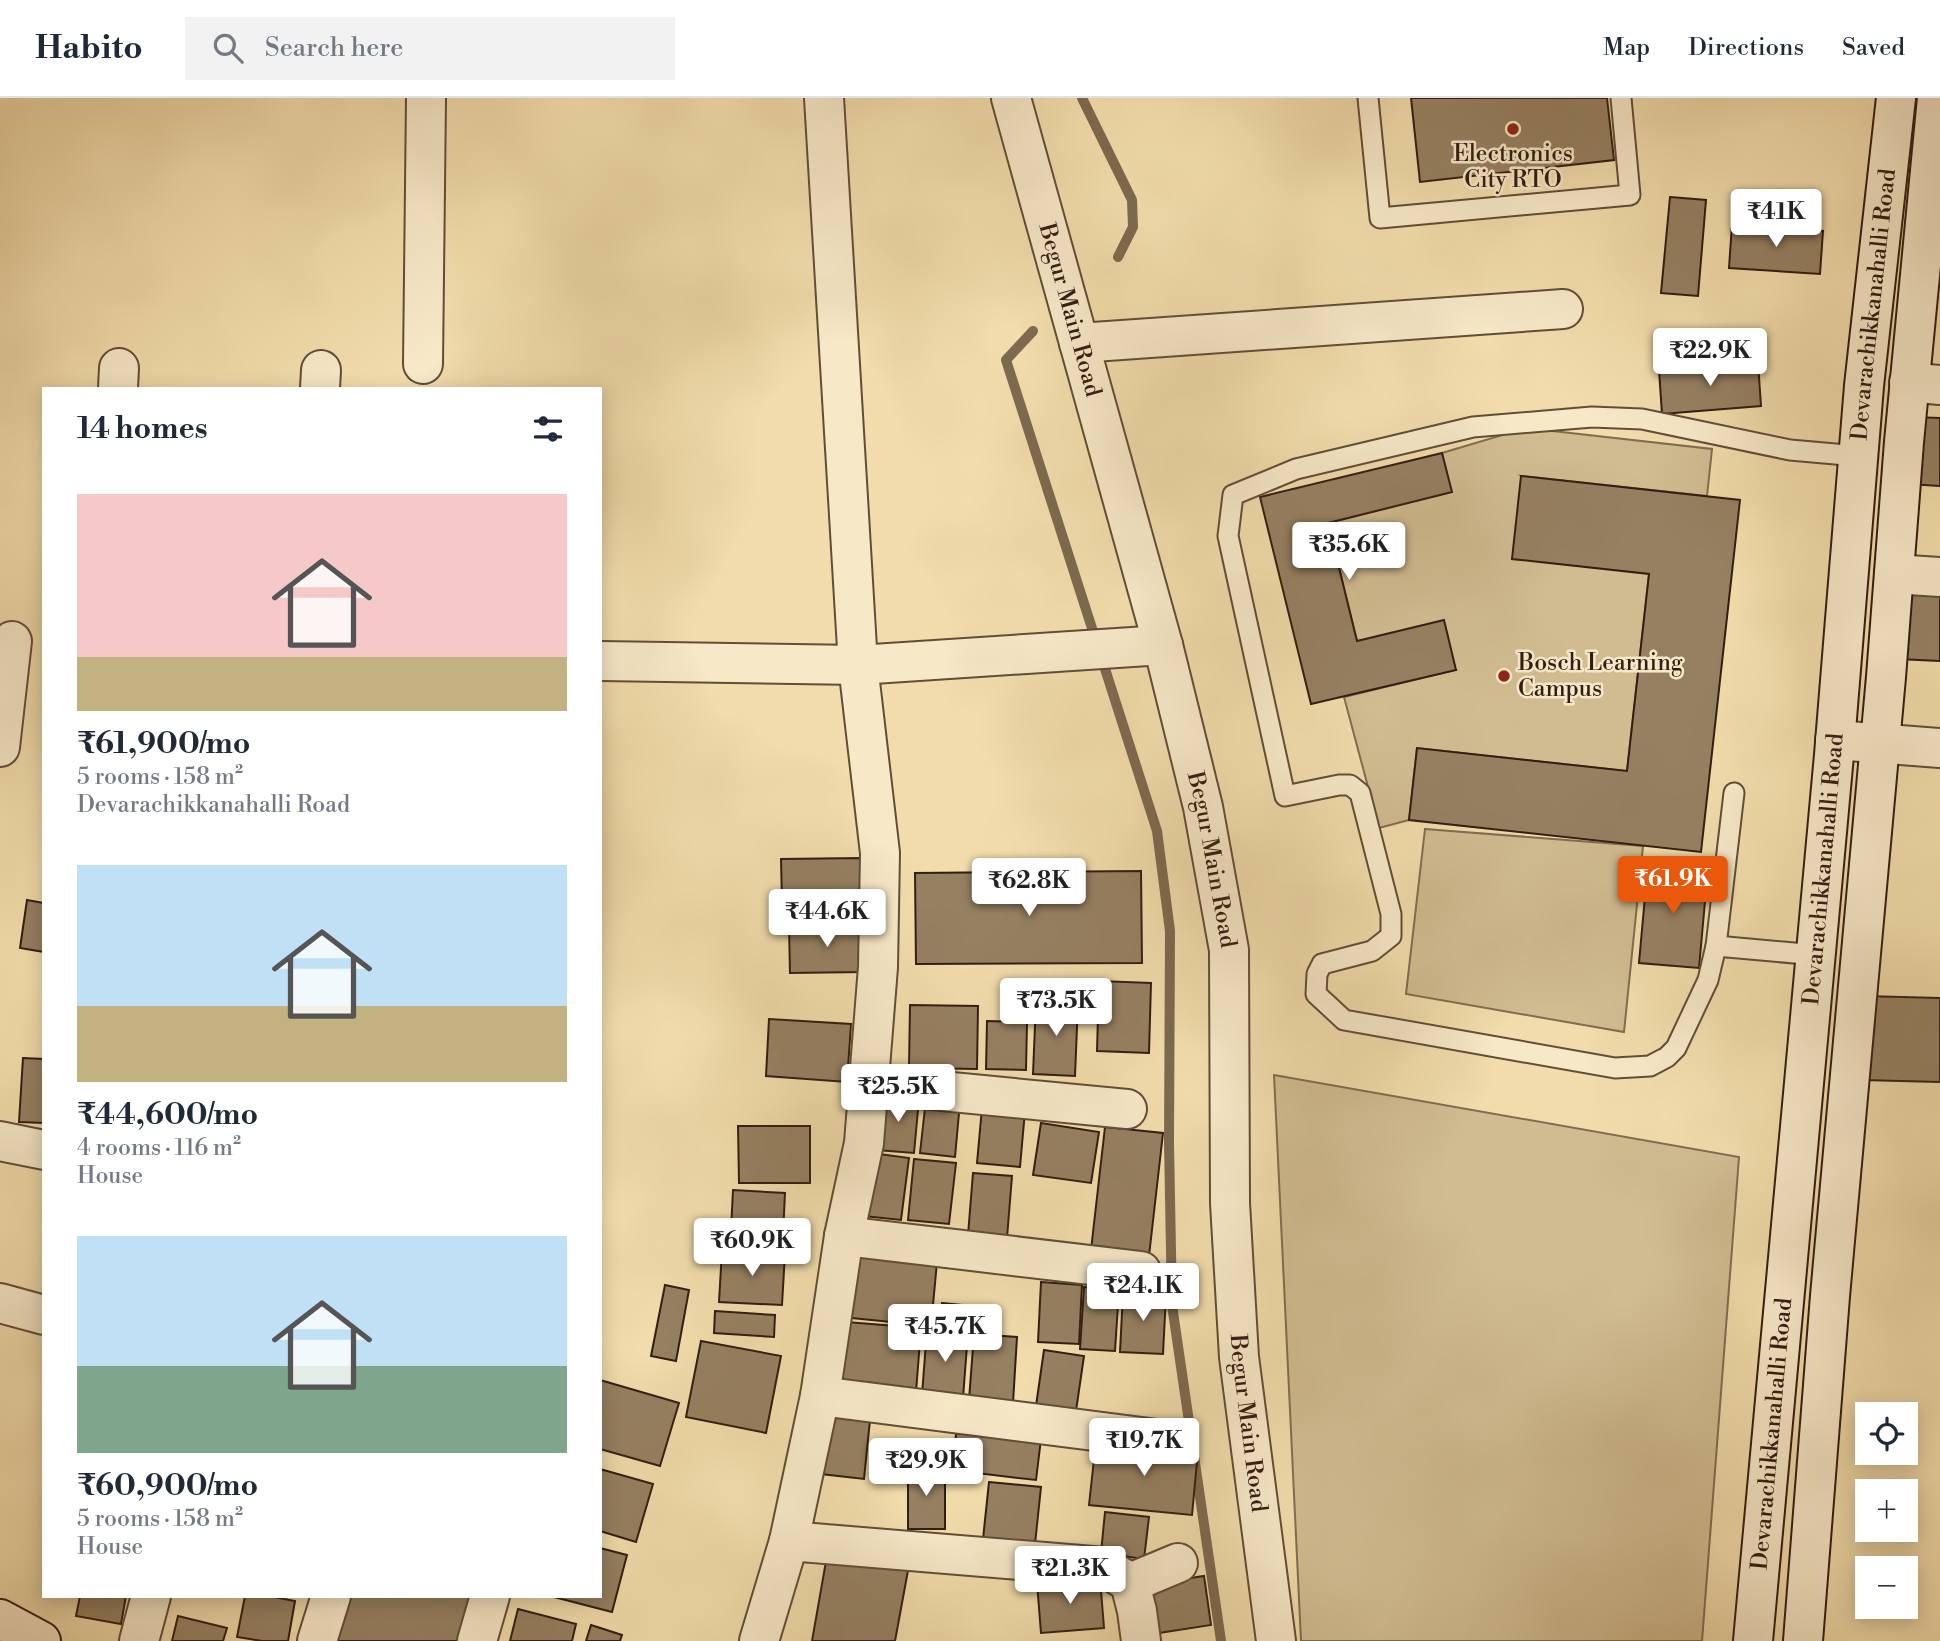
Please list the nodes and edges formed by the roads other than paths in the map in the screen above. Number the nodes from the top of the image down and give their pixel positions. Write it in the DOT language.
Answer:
graph roads {
  1 [pos="426,98"];
  2 [pos="824,98"];
  3 [pos="1011,98"];
  4 [pos="1368,98"];
  5 [pos="1621,98"];
  6 [pos="1896,98"];
  7 [pos="1937,98"];
  8 [pos="1563,309"];
  9 [pos="1079,343"];
  10 [pos="423,365"];
  11 [pos="1925,384"];
  12 [pos="1858,456"];
  13 [pos="1894,574"];
  14 [pos="1940,577"];
  15 [pos="19,641"];
  16 [pos="1163,645"];
  17 [pos="602,661"];
  18 [pos="858,664"];
  19 [pos="1835,740"];
  20 [pos="1879,745"];
  21 [pos="0,747"];
  22 [pos="1940,748"];
  23 [pos="1734,793"];
  24 [pos="1716,946"];
  25 [pos="1816,955"];
  26 [pos="869,1084"];
  27 [pos="1127,1110"];
  28 [pos="0,1141"];
  29 [pos="42,1150"];
  30 [pos="844,1236"];
  31 [pos="1141,1271"];
  32 [pos="0,1303"];
  33 [pos="42,1314"];
  34 [pos="820,1396"];
  35 [pos="1165,1440"];
  36 [pos="789,1541"];
  37 [pos="1178,1563"];
  38 [pos="1130,1583"];
  39 [pos="150,1598"];
  40 [pos="330,1598"];
  41 [pos="489,1598"];
  42 [pos="0,1619"];
  43 [pos="41,1641"];
  44 [pos="139,1641"];
  45 [pos="317,1641"];
  46 [pos="477,1641"];
  47 [pos="759,1641"];
  48 [pos="1141,1641"];
  49 [pos="1276,1641"];
  50 [pos="1754,1641"];
  51 [pos="1803,1641"];
  1 -- 10 [label="street"];
  2 -- 18 [label="street"];
  3 -- 9 [label="street, Begur Main Road"];
  4 -- 5 [label="lane"];
  6 -- 12 [label="street, Devarachikkanahalli Road"];
  7 -- 11 [label="street, Devarachikkanahalli Road"];
  8 -- 9 [label="street"];
  9 -- 16 [label="street, Begur Main Road"];
  11 -- 13 [label="street, Devarachikkanahalli Road"];
  12 -- 19 [label="street, Devarachikkanahalli Road"];
  12 -- 24 [label="lane"];
  13 -- 14 [label="street"];
  13 -- 20 [label="street, Devarachikkanahalli Road"];
  15 -- 21 [label="street"];
  16 -- 18 [label="street"];
  16 -- 49 [label="street, Begur Main Road"];
  17 -- 18 [label="street"];
  18 -- 26 [label="street"];
  19 -- 20 [label="street"];
  19 -- 25 [label="street, Devarachikkanahalli Road"];
  20 -- 22 [label="street"];
  20 -- 51 [label="street, Devarachikkanahalli Road"];
  23 -- 24 [label="lane"];
  24 -- 25 [label="lane"];
  25 -- 50 [label="street, Devarachikkanahalli Road"];
  26 -- 27 [label="street"];
  26 -- 30 [label="street"];
  28 -- 29 [label="street"];
  30 -- 31 [label="street"];
  30 -- 34 [label="street"];
  32 -- 33 [label="street"];
  34 -- 35 [label="street"];
  34 -- 36 [label="street"];
  36 -- 38 [label="street"];
  36 -- 47 [label="street"];
  37 -- 38 [label="street"];
  38 -- 48 [label="street"];
  39 -- 44 [label="street"];
  40 -- 45 [label="street"];
  41 -- 46 [label="street"];
  42 -- 43 [label="street"];
}
